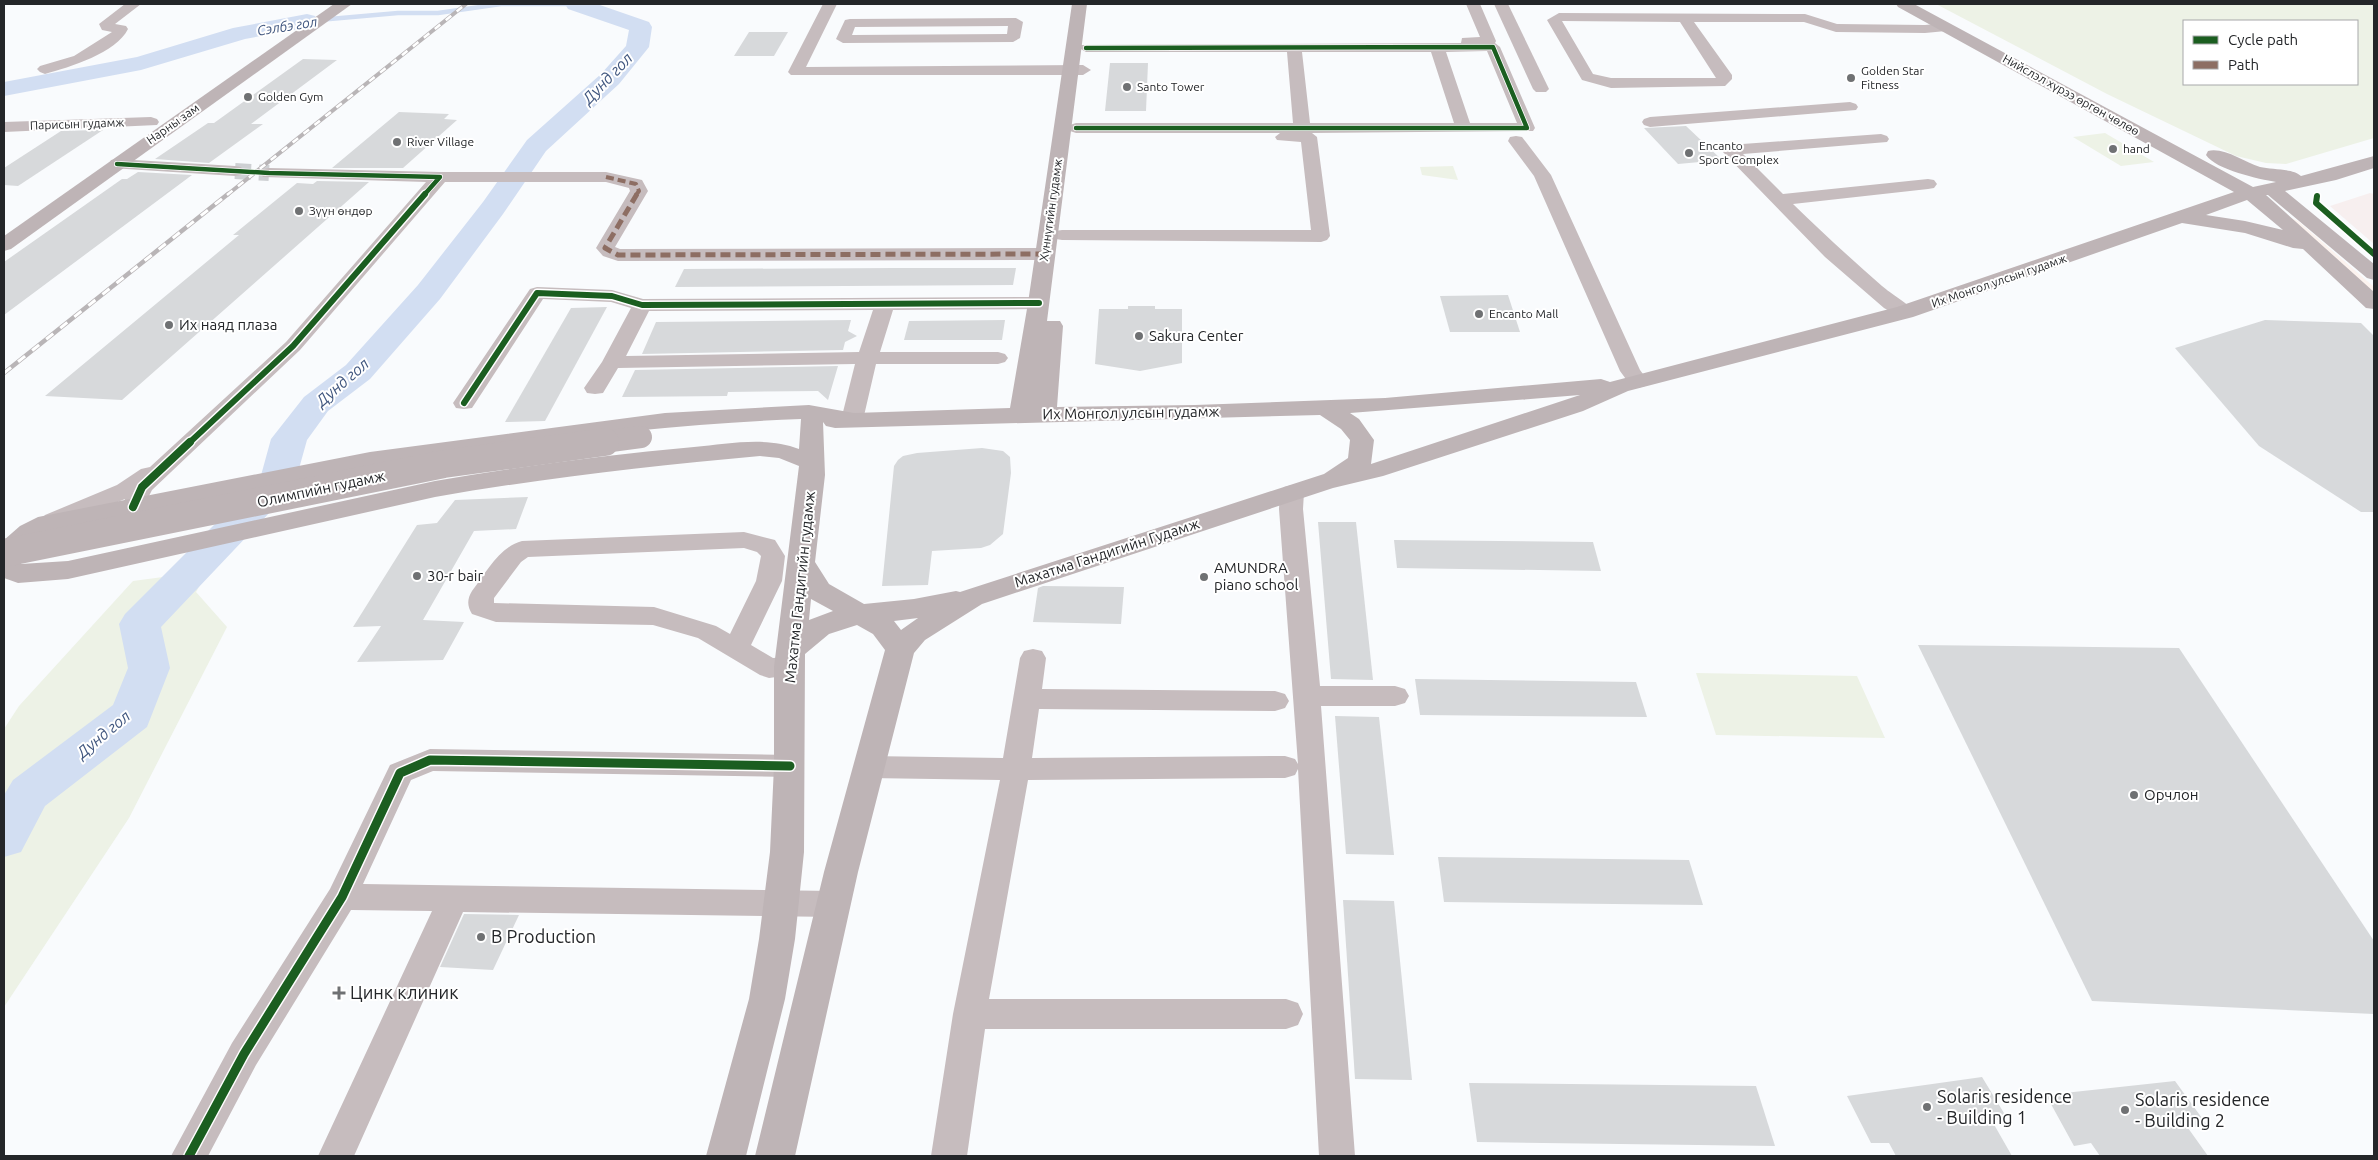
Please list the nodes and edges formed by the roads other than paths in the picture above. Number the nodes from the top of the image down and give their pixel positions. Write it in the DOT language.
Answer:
graph roads {
  1 [pos="134,4"];
  2 [pos="319,4"];
  3 [pos="344,4"];
  4 [pos="830,4"];
  5 [pos="1079,4"];
  6 [pos="1092,4"];
  7 [pos="1473,4"];
  8 [pos="1501,4"];
  9 [pos="1783,4"];
  10 [pos="1903,4"];
  11 [pos="1921,4"];
  12 [pos="1684,17"];
  13 [pos="1805,18"];
  14 [pos="1946,27"];
  15 [pos="817,30"];
  16 [pos="847,30"];
  17 [pos="1087,44"];
  18 [pos="1294,47"];
  19 [pos="1437,47"];
  20 [pos="45,69"];
  21 [pos="1077,70"];
  22 [pos="1541,89"];
  23 [pos="1850,107"];
  24 [pos="1698,118"];
  25 [pos="151,122"];
  26 [pos="1650,122"];
  27 [pos="4,127"];
  28 [pos="1302,128"];
  29 [pos="1464,128"];
  30 [pos="1075,133"];
  31 [pos="1882,139"];
  32 [pos="1516,141"];
  33 [pos="2201,149"];
  34 [pos="1729,150"];
  35 [pos="2374,162"];
  36 [pos="117,164"];
  37 [pos="235,171"];
  38 [pos="269,173"];
  39 [pos="2329,176"];
  40 [pos="440,177"];
  41 [pos="1928,184"];
  42 [pos="2271,189"];
  43 [pos="2250,194"];
  44 [pos="1779,200"];
  45 [pos="2182,218"];
  46 [pos="4,224"];
  47 [pos="1062,235"];
  48 [pos="4,245"];
  49 [pos="1045,254"];
  50 [pos="2321,256"];
  51 [pos="2374,274"];
  52 [pos="1039,303"];
  53 [pos="2374,303"];
  54 [pos="885,304"];
  55 [pos="642,305"];
  56 [pos="1905,312"];
  57 [pos="998,358"];
  58 [pos="867,359"];
  59 [pos="612,362"];
  60 [pos="1629,384"];
  61 [pos="595,388"];
  62 [pos="464,403"];
  63 [pos="1323,406"];
  64 [pos="1044,414"];
  65 [pos="1020,415"];
  66 [pos="852,420"];
  67 [pos="811,422"];
  68 [pos="641,437"];
  69 [pos="812,462"];
  70 [pos="164,464"];
  71 [pos="1327,480"];
  72 [pos="1292,492"];
  73 [pos="133,508"];
  74 [pos="47,523"];
  75 [pos="73,539"];
  76 [pos="4,553"];
  77 [pos="4,558"];
  78 [pos="803,564"];
  79 [pos="972,597"];
  80 [pos="859,612"];
  81 [pos="736,649"];
  82 [pos="900,649"];
  83 [pos="790,658"];
  84 [pos="1033,658"];
  85 [pos="1306,696"];
  86 [pos="1395,696"];
  87 [pos="1027,699"];
  88 [pos="1275,702"];
  89 [pos="790,766"];
  90 [pos="1285,766"];
  91 [pos="868,767"];
  92 [pos="1016,769"];
  93 [pos="342,897"];
  94 [pos="453,899"];
  95 [pos="782,902"];
  96 [pos="834,904"];
  97 [pos="970,1014"];
  98 [pos="1286,1014"];
  99 [pos="189,1156"];
  100 [pos="336,1156"];
  101 [pos="726,1156"];
  102 [pos="775,1156"];
  103 [pos="949,1156"];
  104 [pos="1337,1156"];
  1 -- 20 [label="street"];
  2 -- 25 [label="main road, Нарны зам"];
  3 -- 36 [label="main road, Нарны зам"];
  4 -- 15 [label="street"];
  5 -- 21 [label="main road, Хүннүгийн гудамж"];
  6 -- 17 [label="main road, Хүннүгийн гудамж"];
  7 -- 17 [label="street"];
  8 -- 22 [label="street"];
  9 -- 13 [label="street"];
  10 -- 14 [label="main road, Нийслэл хүрээ өргөн чөлөө"];
  11 -- 33 [label="main road, Нийслэл хүрээ өргөн чөлөө"];
  12 -- 12 [label="street"];
  12 -- 13 [label="street"];
  13 -- 14 [label="street"];
  14 -- 43 [label="main road, Нийслэл хүрээ өргөн чөлөө"];
  15 -- 16 [label="street"];
  15 -- 21 [label="street"];
  16 -- 16 [label="street"];
  17 -- 18 [label="street"];
  17 -- 21 [label="main road, Хүннүгийн гудамж"];
  18 -- 19 [label="street"];
  18 -- 28 [label="street"];
  19 -- 29 [label="street"];
  19 -- 29 [label="street"];
  21 -- 30 [label="main road, Хүннүгийн гудамж"];
  21 -- 49 [label="main road, Хүннүгийн гудамж"];
  23 -- 24 [label="street"];
  24 -- 26 [label="street"];
  24 -- 34 [label="street"];
  25 -- 27 [label="street, Парисын гудамж"];
  25 -- 46 [label="main road, Нарны зам"];
  28 -- 29 [label="street"];
  28 -- 30 [label="street"];
  30 -- 47 [label="main road, Хүннүгийн гудамж"];
  30 -- 47 [label="street"];
  31 -- 34 [label="street"];
  32 -- 60 [label="street"];
  33 -- 39 [label="main road"];
  33 -- 42 [label="main road, Нийслэл хүрээ өргөн чөлөө"];
  34 -- 44 [label="street"];
  35 -- 39 [label="main road, Их Монгол улсын гудамж"];
  36 -- 37 [label="street"];
  36 -- 48 [label="main road, Нарны зам"];
  38 -- 40 [label="street"];
  39 -- 42 [label="main road, Их Монгол улсын гудамж"];
  40 -- 49 [label="street"];
  40 -- 70 [label="street"];
  41 -- 44 [label="street"];
  42 -- 43 [label="main road, Их Монгол улсын гудамж"];
  42 -- 51 [label="main road, Нийслэл хүрээ өргөн чөлөө"];
  43 -- 45 [label="main road, Их Монгол улсын гудамж"];
  43 -- 50 [label="main road, Нийслэл хүрээ өргөн чөлөө"];
  44 -- 56 [label="street"];
  45 -- 50 [label="main road"];
  45 -- 56 [label="main road, Их Монгол улсын гудамж"];
  47 -- 64 [label="main road, Хүннүгийн гудамж"];
  49 -- 52 [label="main road, Хүннүгийн гудамж"];
  50 -- 53 [label="main road, Нийслэл хүрээ өргөн чөлөө"];
  52 -- 54 [label="street"];
  52 -- 65 [label="main road, Хүннүгийн гудамж"];
  54 -- 55 [label="street"];
  54 -- 58 [label="street"];
  55 -- 59 [label="street"];
  55 -- 62 [label="street"];
  56 -- 60 [label="main road, Их Монгол улсын гудамж"];
  57 -- 58 [label="street"];
  58 -- 59 [label="street"];
  58 -- 66 [label="street"];
  59 -- 61 [label="street"];
  60 -- 63 [label="main road, Их Монгол улсын гудамж"];
  60 -- 71 [label="main road, Их Монгол улсын гудамж"];
  63 -- 64 [label="main road, Их Монгол улсын гудамж"];
  63 -- 71 [label="main road"];
  64 -- 65 [label="main road, Их Монгол улсын гудамж"];
  65 -- 66 [label="main road, Их Монгол улсын гудамж"];
  66 -- 67 [label="main road, Их Монгол улсын гудамж"];
  66 -- 73 [label="main road"];
  67 -- 68 [label="main road, Их Монгол улсын гудамж"];
  67 -- 69 [label="main road, Махатма Гандигийн гудамж"];
  68 -- 75 [label="main road, Олимпийн гудамж, bridge"];
  69 -- 74 [label="main road"];
  69 -- 78 [label="main road, Махатма Гандигийн гудамж"];
  70 -- 73 [label="street"];
  70 -- 74 [label="street"];
  71 -- 72 [label="main road, Махатма Гандигийн Гудамж"];
  72 -- 79 [label="main road, Махатма Гандигийн Гудамж"];
  72 -- 85 [label="street"];
  73 -- 74 [label="main road"];
  75 -- 76 [label="main road, Олимпийн гудамж, bridge"];
  75 -- 77 [label="main road, bridge"];
  78 -- 80 [label="main road"];
  78 -- 83 [label="main road, Махатма Гандигийн гудамж"];
  79 -- 80 [label="main road"];
  79 -- 82 [label="main road, Махатма Гандигийн Гудамж"];
  80 -- 82 [label="main road"];
  80 -- 83 [label="main road"];
  81 -- 81 [label="street"];
  81 -- 83 [label="street"];
  82 -- 91 [label="main road"];
  83 -- 89 [label="main road, Махатма Гандигийн гудамж"];
  84 -- 87 [label="street"];
  85 -- 86 [label="street"];
  85 -- 104 [label="street"];
  87 -- 88 [label="street"];
  87 -- 92 [label="street"];
  89 -- 93 [label="street"];
  89 -- 95 [label="main road, Махатма Гандигийн гудамж"];
  90 -- 92 [label="street"];
  91 -- 92 [label="street"];
  91 -- 96 [label="main road"];
  92 -- 97 [label="street"];
  93 -- 94 [label="street"];
  93 -- 99 [label="street"];
  94 -- 95 [label="street"];
  94 -- 100 [label="street"];
  95 -- 96 [label="street"];
  95 -- 101 [label="main road, Махатма Гандигийн гудамж"];
  96 -- 102 [label="main road"];
  97 -- 98 [label="street"];
  97 -- 103 [label="street"];
}
